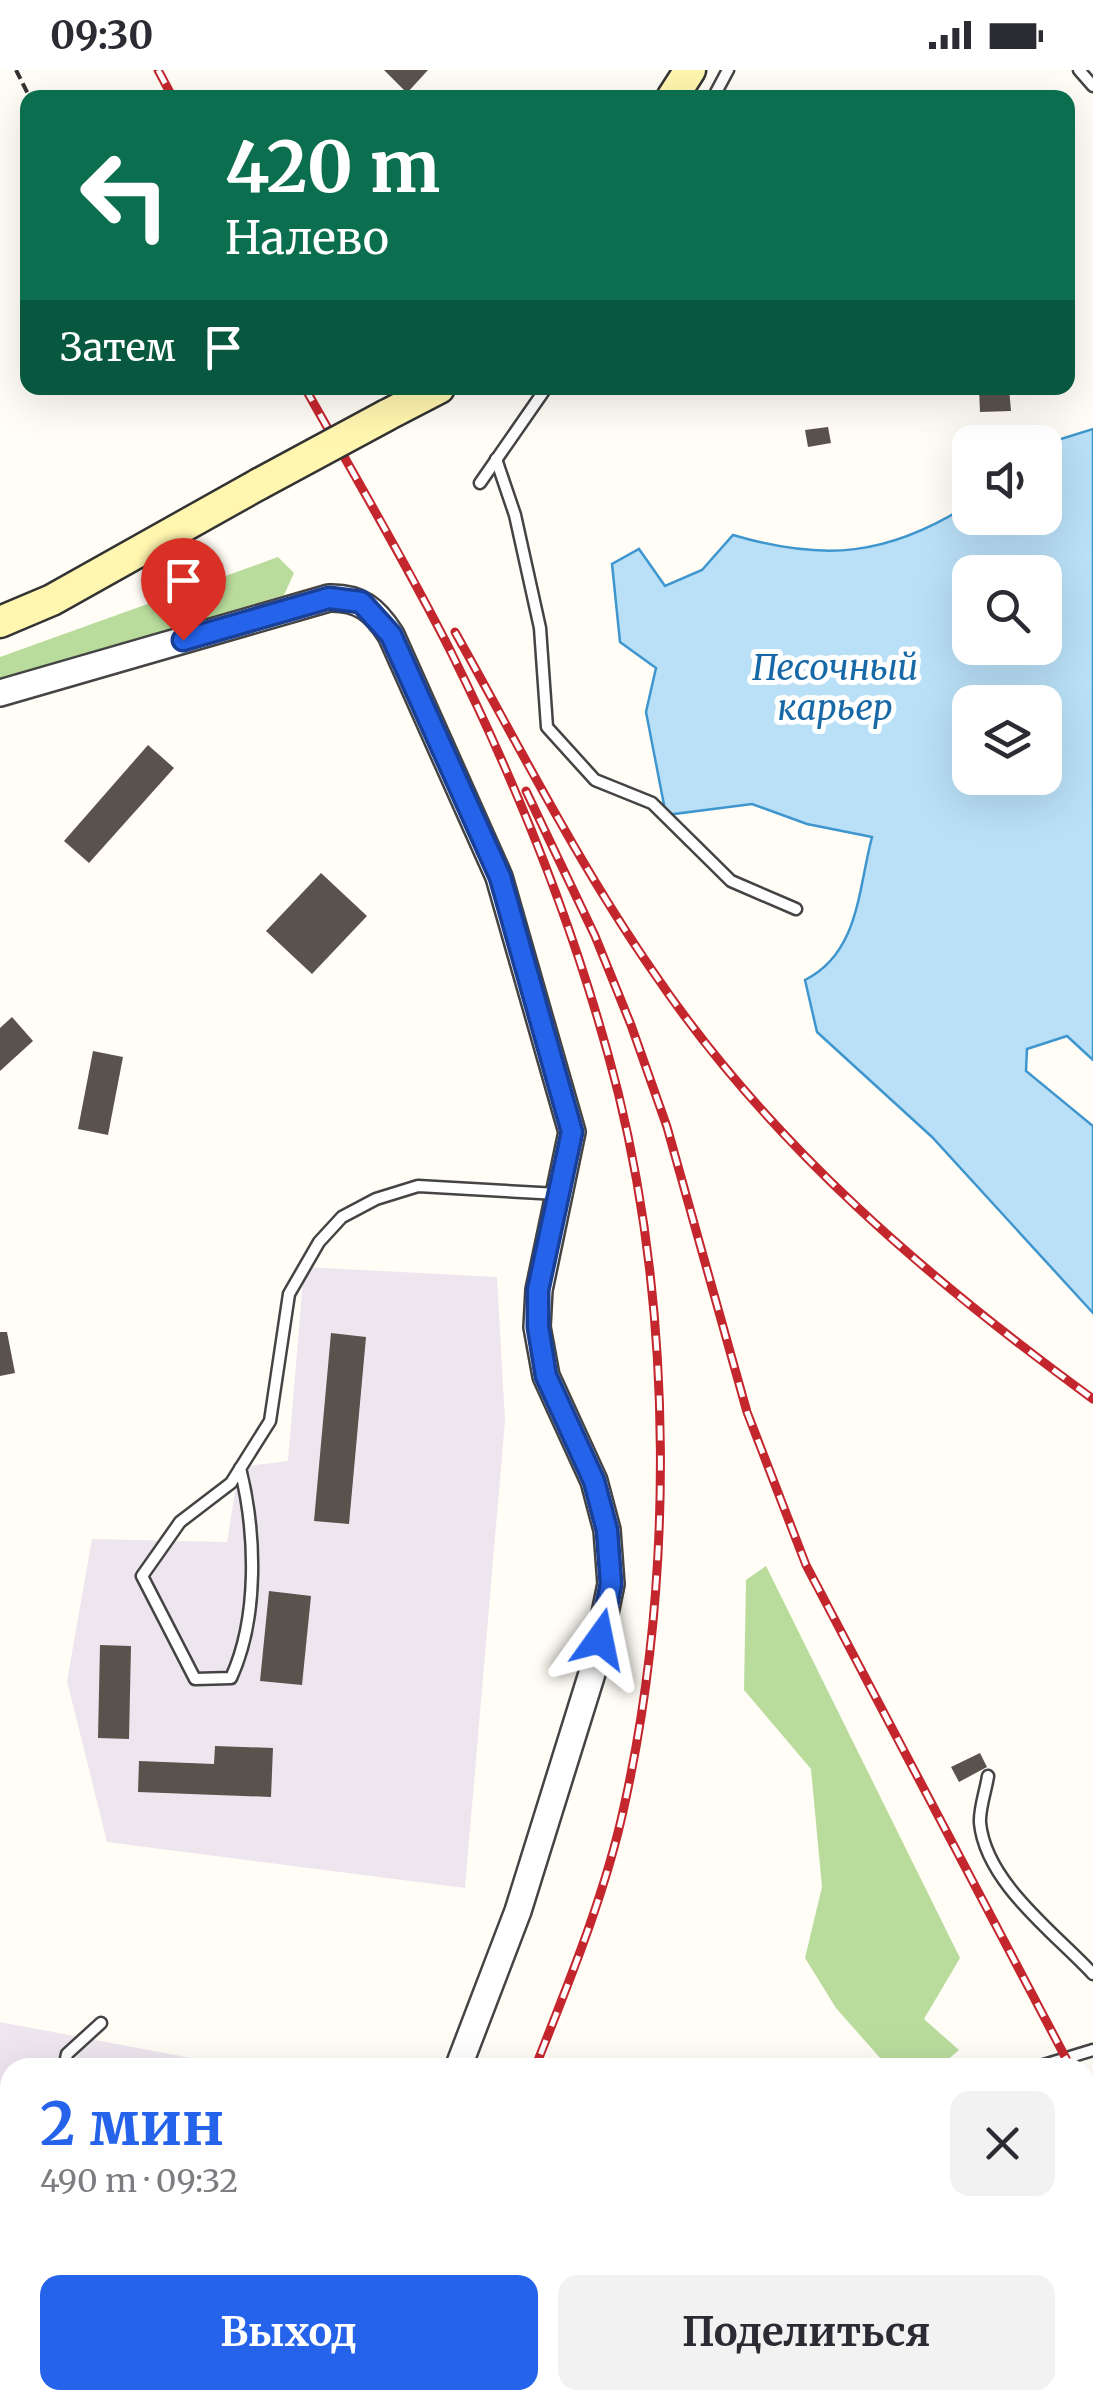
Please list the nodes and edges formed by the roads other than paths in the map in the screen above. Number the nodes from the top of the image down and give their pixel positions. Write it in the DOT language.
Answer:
graph roads {
  1 [pos="1080,70"];
  2 [pos="1093,86"];
  3 [pos="426,395"];
  4 [pos="541,395"];
  5 [pos="496,460"];
  6 [pos="480,483"];
  7 [pos="0,622"];
  8 [pos="0,693"];
  9 [pos="796,909"];
  10 [pos="559,1194"];
  11 [pos="240,1468"];
  12 [pos="988,1776"];
  13 [pos="1093,1974"];
  14 [pos="102,2023"];
  15 [pos="1093,2050"];
  16 [pos="67,2058"];
  17 [pos="462,2058"];
  18 [pos="1067,2058"];
  1 -- 2 [label="lane"];
  3 -- 7 [label="main road, bridge"];
  4 -- 5 [label="lane"];
  5 -- 6 [label="lane"];
  5 -- 9 [label="lane"];
  8 -- 10 [label="street"];
  10 -- 11 [label="lane"];
  10 -- 17 [label="street"];
  11 -- 11 [label="lane"];
  12 -- 13 [label="lane"];
  14 -- 16 [label="lane"];
  15 -- 18 [label="lane"];
}
